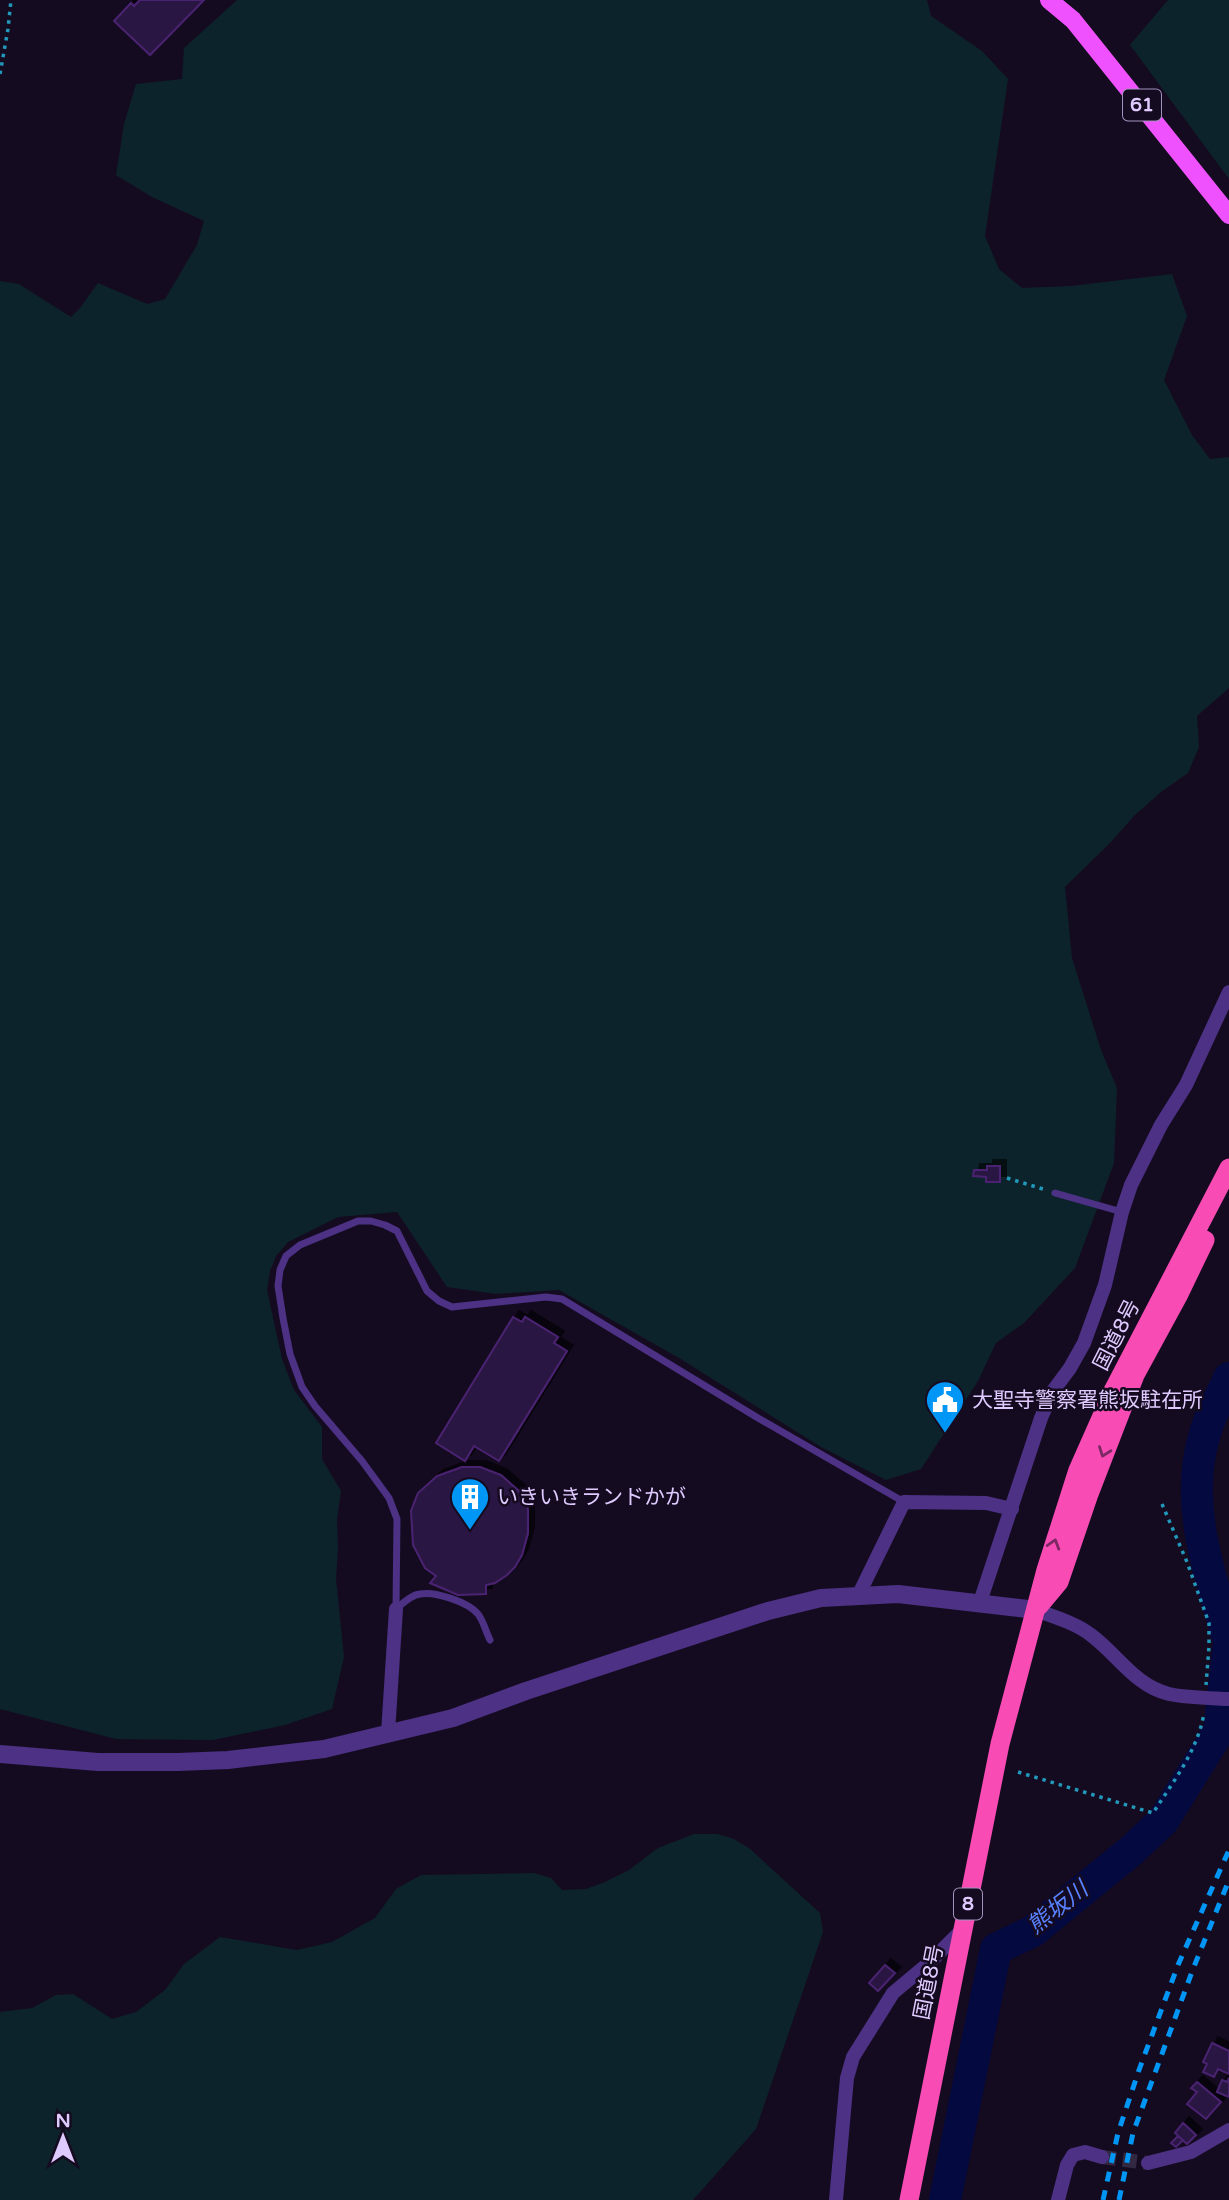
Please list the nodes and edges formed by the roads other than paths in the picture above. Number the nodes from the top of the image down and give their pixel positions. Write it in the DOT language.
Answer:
graph roads {
  1 [pos="1049,0"];
  2 [pos="1229,215"];
  3 [pos="1229,992"];
  4 [pos="1229,1168"];
  5 [pos="1229,1192"];
  6 [pos="1055,1193"];
  7 [pos="1122,1212"];
  8 [pos="904,1502"];
  9 [pos="1012,1508"];
  10 [pos="858,1597"];
  11 [pos="979,1605"];
  12 [pos="396,1609"];
  13 [pos="1036,1610"];
  14 [pos="490,1640"];
  15 [pos="1229,1699"];
  16 [pos="388,1733"];
  17 [pos="0,1754"];
  18 [pos="962,1930"];
  19 [pos="1229,2130"];
  20 [pos="1102,2157"];
  21 [pos="1148,2163"];
  22 [pos="836,2200"];
  23 [pos="909,2200"];
  24 [pos="1058,2200"];
  1 -- 2 [label="main road, 61"];
  3 -- 7 [label="street"];
  13 -- 4 [label="highway, 国道8号 / 8, one-way"];
  5 -- 13 [label="highway, 国道8号 / 8, one-way"];
  6 -- 7 [label="lane"];
  7 -- 9 [label="street"];
  8 -- 9 [label="street"];
  8 -- 10 [label="street"];
  8 -- 12 [label="lane"];
  9 -- 11 [label="street"];
  10 -- 11 [label="street"];
  10 -- 16 [label="street"];
  11 -- 13 [label="street"];
  12 -- 14 [label="lane"];
  12 -- 16 [label="street"];
  13 -- 15 [label="street"];
  13 -- 18 [label="highway, 国道8号 / 8"];
  16 -- 17 [label="street"];
  18 -- 22 [label="street"];
  18 -- 23 [label="highway, 国道8号 / 8"];
  19 -- 21 [label="street"];
  20 -- 24 [label="street"];
}
